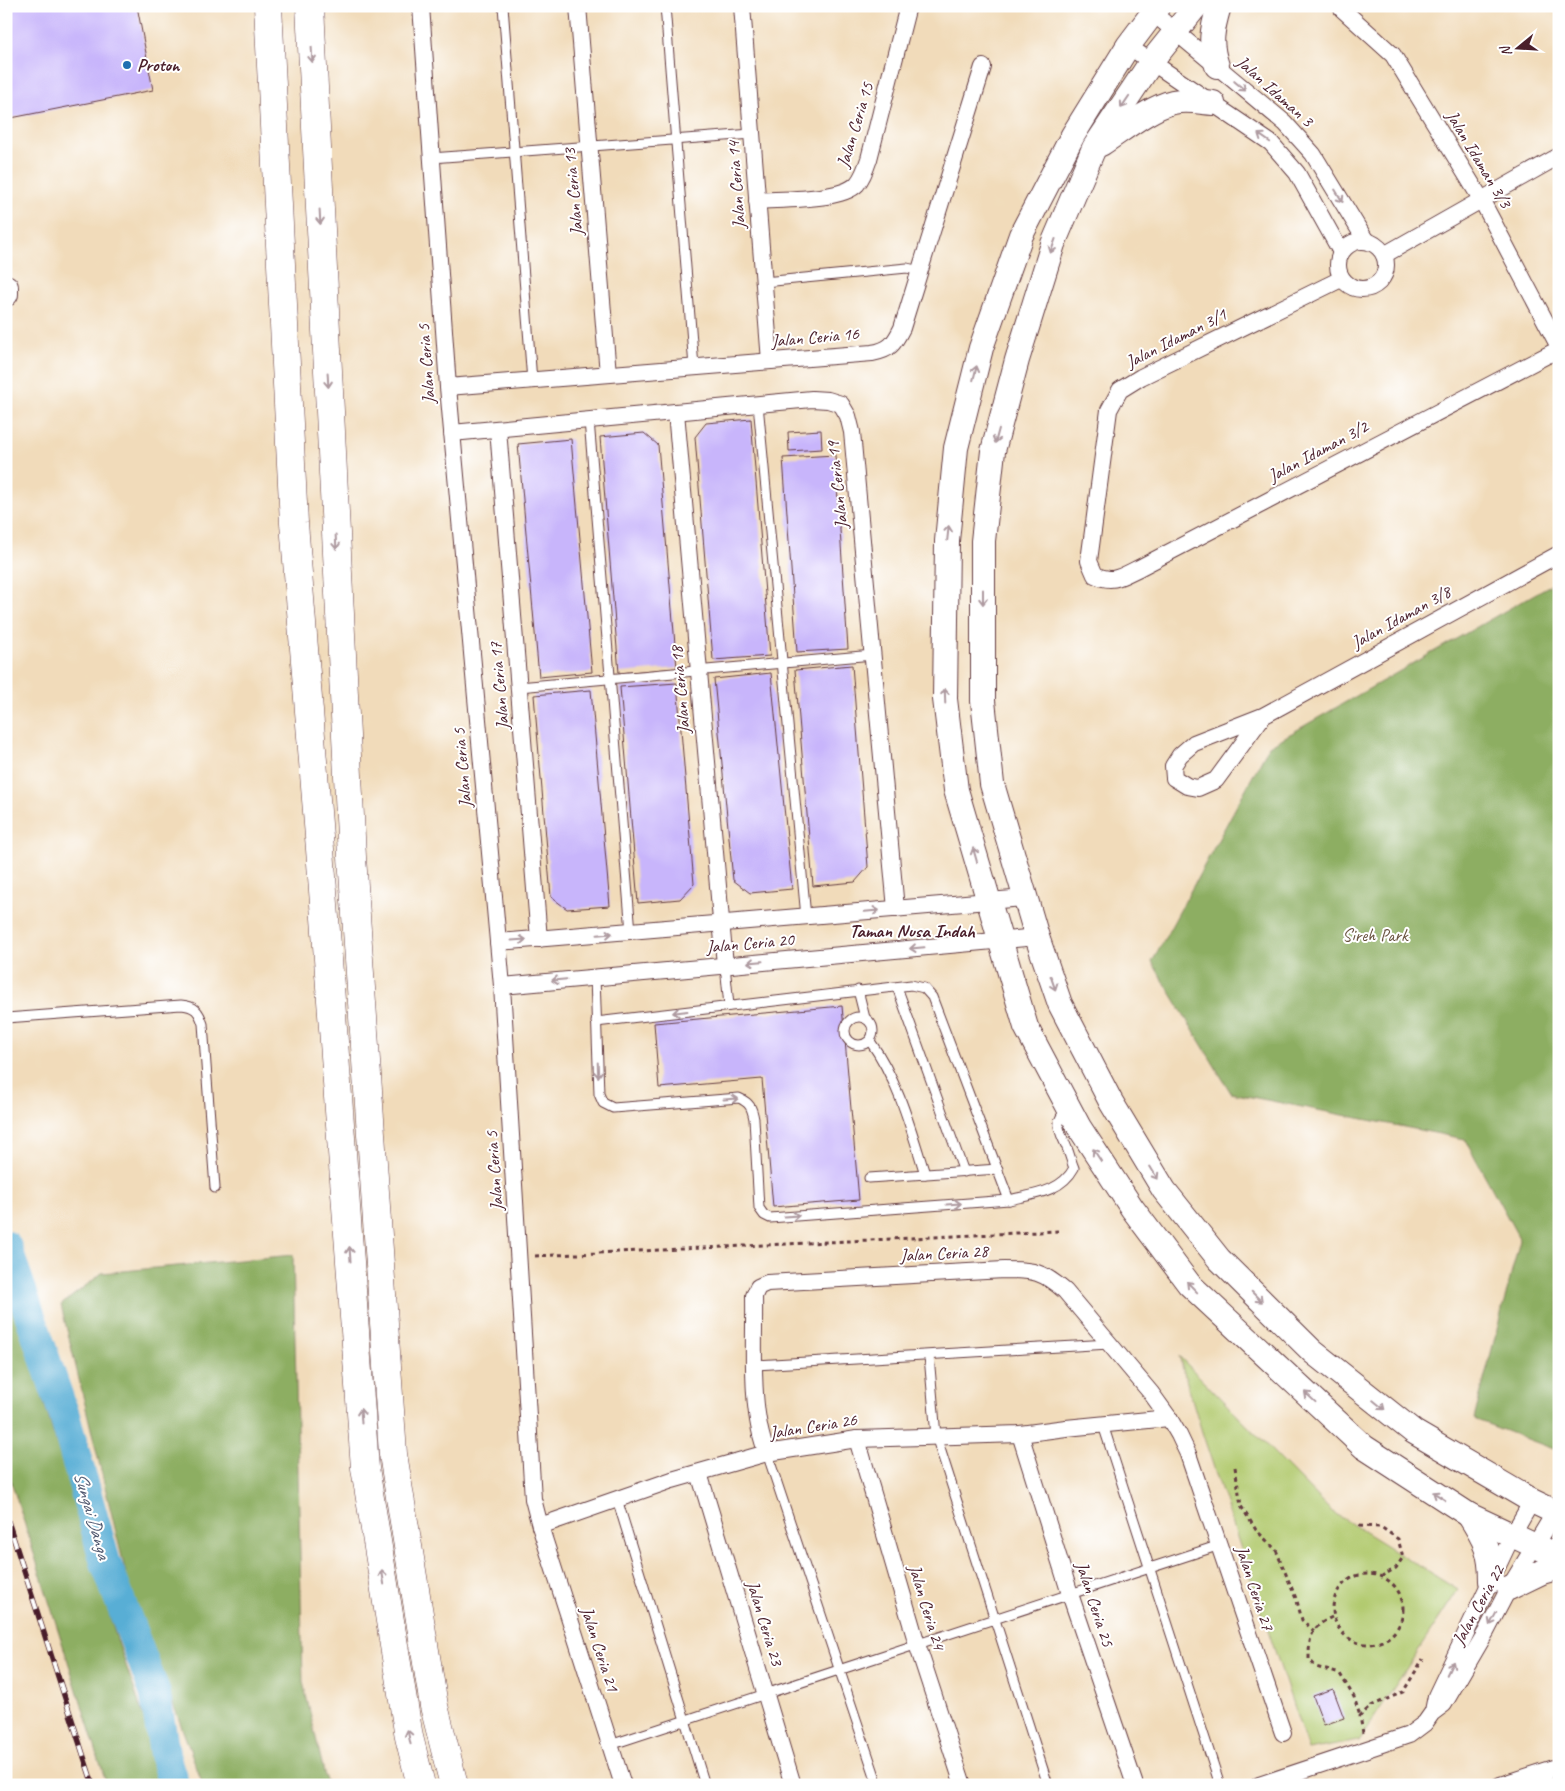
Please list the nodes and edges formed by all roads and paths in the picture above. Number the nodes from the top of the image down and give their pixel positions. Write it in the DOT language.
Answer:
graph roads {
  1 [pos="268,6"];
  2 [pos="310,6"];
  3 [pos="421,6"];
  4 [pos="503,6"];
  5 [pos="578,6"];
  6 [pos="665,6"];
  7 [pos="742,6"];
  8 [pos="908,6"];
  9 [pos="1196,6"];
  10 [pos="1219,6"];
  11 [pos="1342,9"];
  12 [pos="1155,10"];
  13 [pos="1176,32"];
  14 [pos="1128,46"];
  15 [pos="1152,61"];
  16 [pos="1217,66"];
  17 [pos="983,67"];
  18 [pos="1213,103"];
  19 [pos="752,134"];
  20 [pos="676,140"];
  21 [pos="590,146"];
  22 [pos="1094,148"];
  23 [pos="514,152"];
  24 [pos="1559,156"];
  25 [pos="431,158"];
  26 [pos="1482,199"];
  27 [pos="757,201"];
  28 [pos="1366,241"];
  29 [pos="1341,252"];
  30 [pos="1384,255"];
  31 [pos="920,271"];
  32 [pos="1341,279"];
  33 [pos="764,282"];
  34 [pos="6,287"];
  35 [pos="6,294"];
  36 [pos="1559,348"];
  37 [pos="770,361"];
  38 [pos="694,367"];
  39 [pos="608,374"];
  40 [pos="532,380"];
  41 [pos="448,387"];
  42 [pos="758,404"];
  43 [pos="676,412"];
  44 [pos="589,420"];
  45 [pos="498,429"];
  46 [pos="452,433"];
  47 [pos="1559,554"];
  48 [pos="1095,575"];
  49 [pos="873,655"];
  50 [pos="782,663"];
  51 [pos="698,671"];
  52 [pos="610,679"];
  53 [pos="519,687"];
  54 [pos="1263,716"];
  55 [pos="1025,898"];
  56 [pos="989,902"];
  57 [pos="896,909"];
  58 [pos="806,917"];
  59 [pos="721,924"];
  60 [pos="631,932"];
  61 [pos="1037,937"];
  62 [pos="540,939"];
  63 [pos="1001,940"];
  64 [pos="498,942"];
  65 [pos="725,965"];
  66 [pos="595,977"];
  67 [pos="502,986"];
  68 [pos="897,987"];
  69 [pos="858,990"];
  70 [pos="729,1006"];
  71 [pos="6,1018"];
  72 [pos="865,1018"];
  73 [pos="596,1022"];
  74 [pos="870,1041"];
  75 [pos="1070,1109"];
  76 [pos="998,1169"];
  77 [pos="964,1172"];
  78 [pos="925,1174"];
  79 [pos="869,1178"];
  80 [pos="215,1188"];
  81 [pos="1009,1200"];
  82 [pos="1058,1231"];
  83 [pos="519,1256"];
  84 [pos="1109,1344"];
  85 [pos="929,1356"];
  86 [pos="755,1366"];
  87 [pos="1169,1418"];
  88 [pos="1103,1425"];
  89 [pos="1020,1434"];
  90 [pos="936,1436"];
  91 [pos="857,1439"];
  92 [pos="767,1453"];
  93 [pos="1235,1468"];
  94 [pos="699,1474"];
  95 [pos="617,1499"];
  96 [pos="1532,1500"];
  97 [pos="1557,1513"];
  98 [pos="1469,1515"];
  99 [pos="540,1526"];
  100 [pos="1359,1526"];
  101 [pos="1512,1536"];
  102 [pos="1220,1545"];
  103 [pos="1535,1546"];
  104 [pos="1559,1557"];
  105 [pos="1559,1567"];
  106 [pos="1150,1568"];
  107 [pos="1382,1576"];
  108 [pos="1500,1584"];
  109 [pos="1070,1594"];
  110 [pos="1332,1617"];
  111 [pos="994,1619"];
  112 [pos="1314,1631"];
  113 [pos="917,1644"];
  114 [pos="1423,1659"];
  115 [pos="840,1670"];
  116 [pos="765,1694"];
  117 [pos="1360,1716"];
  118 [pos="684,1721"];
  119 [pos="1283,1733"];
  120 [pos="610,1745"];
  121 [pos="1366,1749"];
  122 [pos="1551,1774"];
  123 [pos="1298,1779"];
  124 [pos="421,1785"];
  125 [pos="454,1785"];
  126 [pos="623,1785"];
  127 [pos="705,1785"];
  128 [pos="793,1785"];
  129 [pos="878,1785"];
  130 [pos="963,1785"];
  131 [pos="1048,1785"];
  132 [pos="1134,1785"];
  133 [pos="1220,1785"];
  134 [pos="1259,1785"];
  135 [pos="1500,1785"];
  124 -- 1 [label="highway, one-way"];
  2 -- 125 [label="highway, one-way"];
  3 -- 25 [label="street, Jalan Ceria 5"];
  4 -- 23 [label="lane"];
  5 -- 21 [label="street, Jalan Ceria 13"];
  6 -- 20 [label="lane"];
  7 -- 19 [label="street, Jalan Ceria 14"];
  8 -- 27 [label="street, Jalan Ceria 15"];
  9 -- 13 [label="main road"];
  10 -- 16 [label="main road"];
  11 -- 26 [label="street, Jalan Idaman 3/3"];
  12 -- 13 [label="street, Jalan Idaman 3"];
  12 -- 14 [label="main road"];
  13 -- 15 [label="main road"];
  13 -- 16 [label="street, Jalan Idaman 3"];
  14 -- 15 [label="street"];
  56 -- 14 [label="main road, one-way"];
  15 -- 18 [label="street"];
  15 -- 22 [label="main road, one-way"];
  16 -- 28 [label="street, Jalan Idaman 3, one-way"];
  17 -- 31 [label="street, Jalan Ceria 16"];
  18 -- 22 [label="main road"];
  29 -- 18 [label="street, one-way"];
  19 -- 20 [label="lane"];
  19 -- 27 [label="street, Jalan Ceria 14"];
  20 -- 21 [label="lane"];
  20 -- 38 [label="lane"];
  21 -- 23 [label="lane"];
  21 -- 39 [label="street, Jalan Ceria 13"];
  22 -- 55 [label="main road, one-way"];
  23 -- 25 [label="lane"];
  23 -- 40 [label="lane"];
  24 -- 26 [label="street"];
  25 -- 41 [label="street, Jalan Ceria 5"];
  26 -- 30 [label="street"];
  26 -- 36 [label="street, Jalan Idaman 3/3"];
  27 -- 33 [label="street, Jalan Ceria 14"];
  28 -- 29 [label="street"];
  28 -- 30 [label="street"];
  29 -- 32 [label="street"];
  30 -- 32 [label="street"];
  31 -- 33 [label="lane"];
  31 -- 37 [label="street, Jalan Ceria 16"];
  32 -- 48 [label="street, Jalan Idaman 3/1"];
  33 -- 37 [label="street, Jalan Ceria 14"];
  34 -- 35 [label="main road"];
  36 -- 48 [label="street, Jalan Idaman 3/2"];
  37 -- 38 [label="street, Jalan Ceria 16"];
  38 -- 39 [label="street, Jalan Ceria 16"];
  39 -- 40 [label="street, Jalan Ceria 16"];
  40 -- 41 [label="street, Jalan Ceria 16"];
  41 -- 46 [label="street, Jalan Ceria 5"];
  42 -- 43 [label="street, Jalan Ceria 19"];
  42 -- 49 [label="street, Jalan Ceria 19"];
  42 -- 50 [label="lane"];
  43 -- 44 [label="street, Jalan Ceria 19"];
  43 -- 51 [label="street, Jalan Ceria 18"];
  44 -- 45 [label="street, Jalan Ceria 19"];
  44 -- 52 [label="lane"];
  45 -- 46 [label="street, Jalan Ceria 19"];
  45 -- 53 [label="street, Jalan Ceria 17"];
  46 -- 64 [label="street, Jalan Ceria 5"];
  47 -- 54 [label="street, Jalan Idaman 3/8"];
  49 -- 50 [label="lane"];
  49 -- 57 [label="street, Jalan Ceria 19"];
  50 -- 51 [label="lane"];
  50 -- 58 [label="lane"];
  51 -- 52 [label="lane"];
  51 -- 59 [label="street, Jalan Ceria 18"];
  52 -- 53 [label="lane"];
  52 -- 60 [label="lane"];
  53 -- 62 [label="street, Jalan Ceria 17"];
  54 -- 54 [label="street, Jalan Idaman 3/8"];
  55 -- 56 [label="street, Jalan Ceria 20"];
  55 -- 61 [label="main road"];
  56 -- 57 [label="street, Jalan Ceria 20"];
  56 -- 63 [label="main road"];
  58 -- 57 [label="street, Jalan Ceria 20, one-way"];
  58 -- 59 [label="street, Jalan Ceria 20"];
  59 -- 60 [label="street, Jalan Ceria 20"];
  59 -- 65 [label="street, Jalan Ceria 18"];
  62 -- 60 [label="street, Jalan Ceria 20, one-way"];
  61 -- 63 [label="street, Jalan Ceria 20"];
  61 -- 96 [label="main road, one-way"];
  64 -- 62 [label="street, Jalan Ceria 20, one-way"];
  63 -- 65 [label="street, Jalan Ceria 20, one-way"];
  63 -- 75 [label="main road"];
  64 -- 67 [label="street, Jalan Ceria 5"];
  65 -- 66 [label="street, Jalan Ceria 20"];
  65 -- 70 [label="lane"];
  66 -- 67 [label="street, Jalan Ceria 20, one-way"];
  66 -- 73 [label="lane"];
  67 -- 83 [label="street, Jalan Ceria 5"];
  68 -- 69 [label="lane"];
  68 -- 76 [label="lane"];
  68 -- 77 [label="lane"];
  69 -- 70 [label="lane"];
  69 -- 72 [label="lane"];
  70 -- 73 [label="lane, one-way"];
  71 -- 80 [label="lane"];
  72 -- 74 [label="lane"];
  72 -- 74 [label="lane"];
  73 -- 81 [label="lane, one-way"];
  74 -- 78 [label="lane"];
  75 -- 81 [label="lane"];
  98 -- 75 [label="main road, one-way"];
  76 -- 77 [label="lane"];
  76 -- 81 [label="lane"];
  77 -- 78 [label="lane"];
  78 -- 79 [label="lane"];
  82 -- 83 [label="path"];
  83 -- 99 [label="street, Jalan Ceria 5"];
  84 -- 85 [label="lane"];
  84 -- 86 [label="street, Jalan Ceria 28"];
  84 -- 87 [label="street, Jalan Ceria 28"];
  85 -- 86 [label="lane"];
  85 -- 90 [label="lane"];
  86 -- 92 [label="street, Jalan Ceria 28"];
  87 -- 88 [label="street"];
  87 -- 102 [label="street, Jalan Ceria 27"];
  88 -- 89 [label="street, Jalan Ceria 26"];
  88 -- 106 [label="lane"];
  89 -- 90 [label="street, Jalan Ceria 26"];
  89 -- 109 [label="street, Jalan Ceria 25"];
  90 -- 91 [label="street, Jalan Ceria 26"];
  90 -- 111 [label="lane"];
  91 -- 92 [label="street, Jalan Ceria 26"];
  91 -- 113 [label="street, Jalan Ceria 24"];
  92 -- 94 [label="street, Jalan Ceria 26"];
  92 -- 115 [label="lane"];
  93 -- 112 [label="path"];
  94 -- 95 [label="street, Jalan Ceria 26"];
  94 -- 116 [label="street, Jalan Ceria 23"];
  95 -- 99 [label="street, Jalan Ceria 26"];
  95 -- 118 [label="lane"];
  96 -- 97 [label="main road"];
  96 -- 101 [label="street, Jalan Ceria 22"];
  97 -- 103 [label="street, Jalan Ceria 22"];
  98 -- 101 [label="main road"];
  98 -- 108 [label="main road"];
  99 -- 120 [label="street, Jalan Ceria 21"];
  100 -- 107 [label="path"];
  101 -- 103 [label="main road"];
  101 -- 108 [label="street, Jalan Ceria 22"];
  102 -- 106 [label="lane"];
  102 -- 119 [label="street, Jalan Ceria 27"];
  103 -- 104 [label="main road"];
  103 -- 108 [label="street, Jalan Ceria 22"];
  105 -- 108 [label="main road"];
  106 -- 109 [label="lane"];
  106 -- 133 [label="lane"];
  107 -- 110 [label="path"];
  107 -- 110 [label="path"];
  108 -- 121 [label="street, Jalan Ceria 22"];
  109 -- 111 [label="lane"];
  109 -- 132 [label="street, Jalan Ceria 25"];
  110 -- 112 [label="path"];
  111 -- 113 [label="lane"];
  111 -- 131 [label="lane"];
  112 -- 117 [label="path"];
  113 -- 115 [label="lane"];
  113 -- 130 [label="street, Jalan Ceria 24"];
  114 -- 117 [label="path"];
  115 -- 116 [label="lane"];
  115 -- 129 [label="lane"];
  116 -- 118 [label="lane"];
  116 -- 128 [label="street, Jalan Ceria 23"];
  117 -- 121 [label="path"];
  118 -- 120 [label="lane"];
  118 -- 127 [label="lane"];
  120 -- 126 [label="street, Jalan Ceria 21"];
  121 -- 123 [label="street, Jalan Ceria 22"];
  122 -- 135 [label="street"];
  123 -- 134 [label="street, Jalan Ceria 22"];
}
